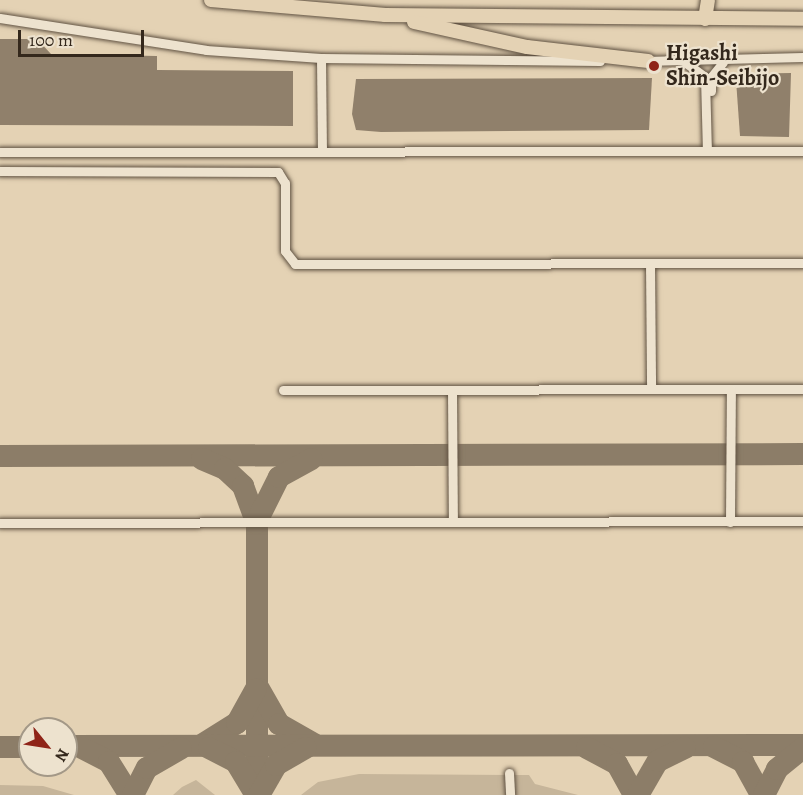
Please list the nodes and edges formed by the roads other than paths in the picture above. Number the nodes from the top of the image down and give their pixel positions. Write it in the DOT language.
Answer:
graph roads {
  1 [pos="211,0"];
  2 [pos="702,0"];
  3 [pos="708,0"];
  4 [pos="386,15"];
  5 [pos="0,18"];
  6 [pos="705,19"];
  7 [pos="803,19"];
  8 [pos="803,57"];
  9 [pos="321,58"];
  10 [pos="648,61"];
  11 [pos="681,61"];
  12 [pos="723,62"];
  13 [pos="322,151"];
  14 [pos="709,151"];
  15 [pos="803,151"];
  16 [pos="0,153"];
  17 [pos="0,171"];
  18 [pos="803,262"];
  19 [pos="651,263"];
  20 [pos="651,389"];
  21 [pos="731,389"];
  22 [pos="803,389"];
  23 [pos="283,390"];
  24 [pos="452,390"];
  25 [pos="803,521"];
  26 [pos="453,522"];
  27 [pos="730,522"];
  28 [pos="0,523"];
  29 [pos="509,773"];
  30 [pos="510,795"];
  1 -- 4 [label="highway"];
  2 -- 6 [label="highway"];
  3 -- 6 [label="highway"];
  4 -- 6 [label="highway"];
  4 -- 10 [label="highway"];
  5 -- 9 [label="street"];
  6 -- 7 [label="highway"];
  8 -- 12 [label="street"];
  9 -- 10 [label="street"];
  9 -- 13 [label="street"];
  10 -- 11 [label="street"];
  11 -- 12 [label="street"];
  11 -- 14 [label="street"];
  12 -- 14 [label="street"];
  13 -- 14 [label="street"];
  13 -- 16 [label="street"];
  14 -- 15 [label="street"];
  17 -- 19 [label="street"];
  18 -- 19 [label="street"];
  19 -- 20 [label="street"];
  20 -- 21 [label="street"];
  20 -- 24 [label="street"];
  21 -- 22 [label="street"];
  21 -- 27 [label="street"];
  23 -- 24 [label="street"];
  24 -- 26 [label="street"];
  25 -- 27 [label="street"];
  26 -- 27 [label="street"];
  26 -- 28 [label="street"];
  29 -- 30 [label="street"];
}
